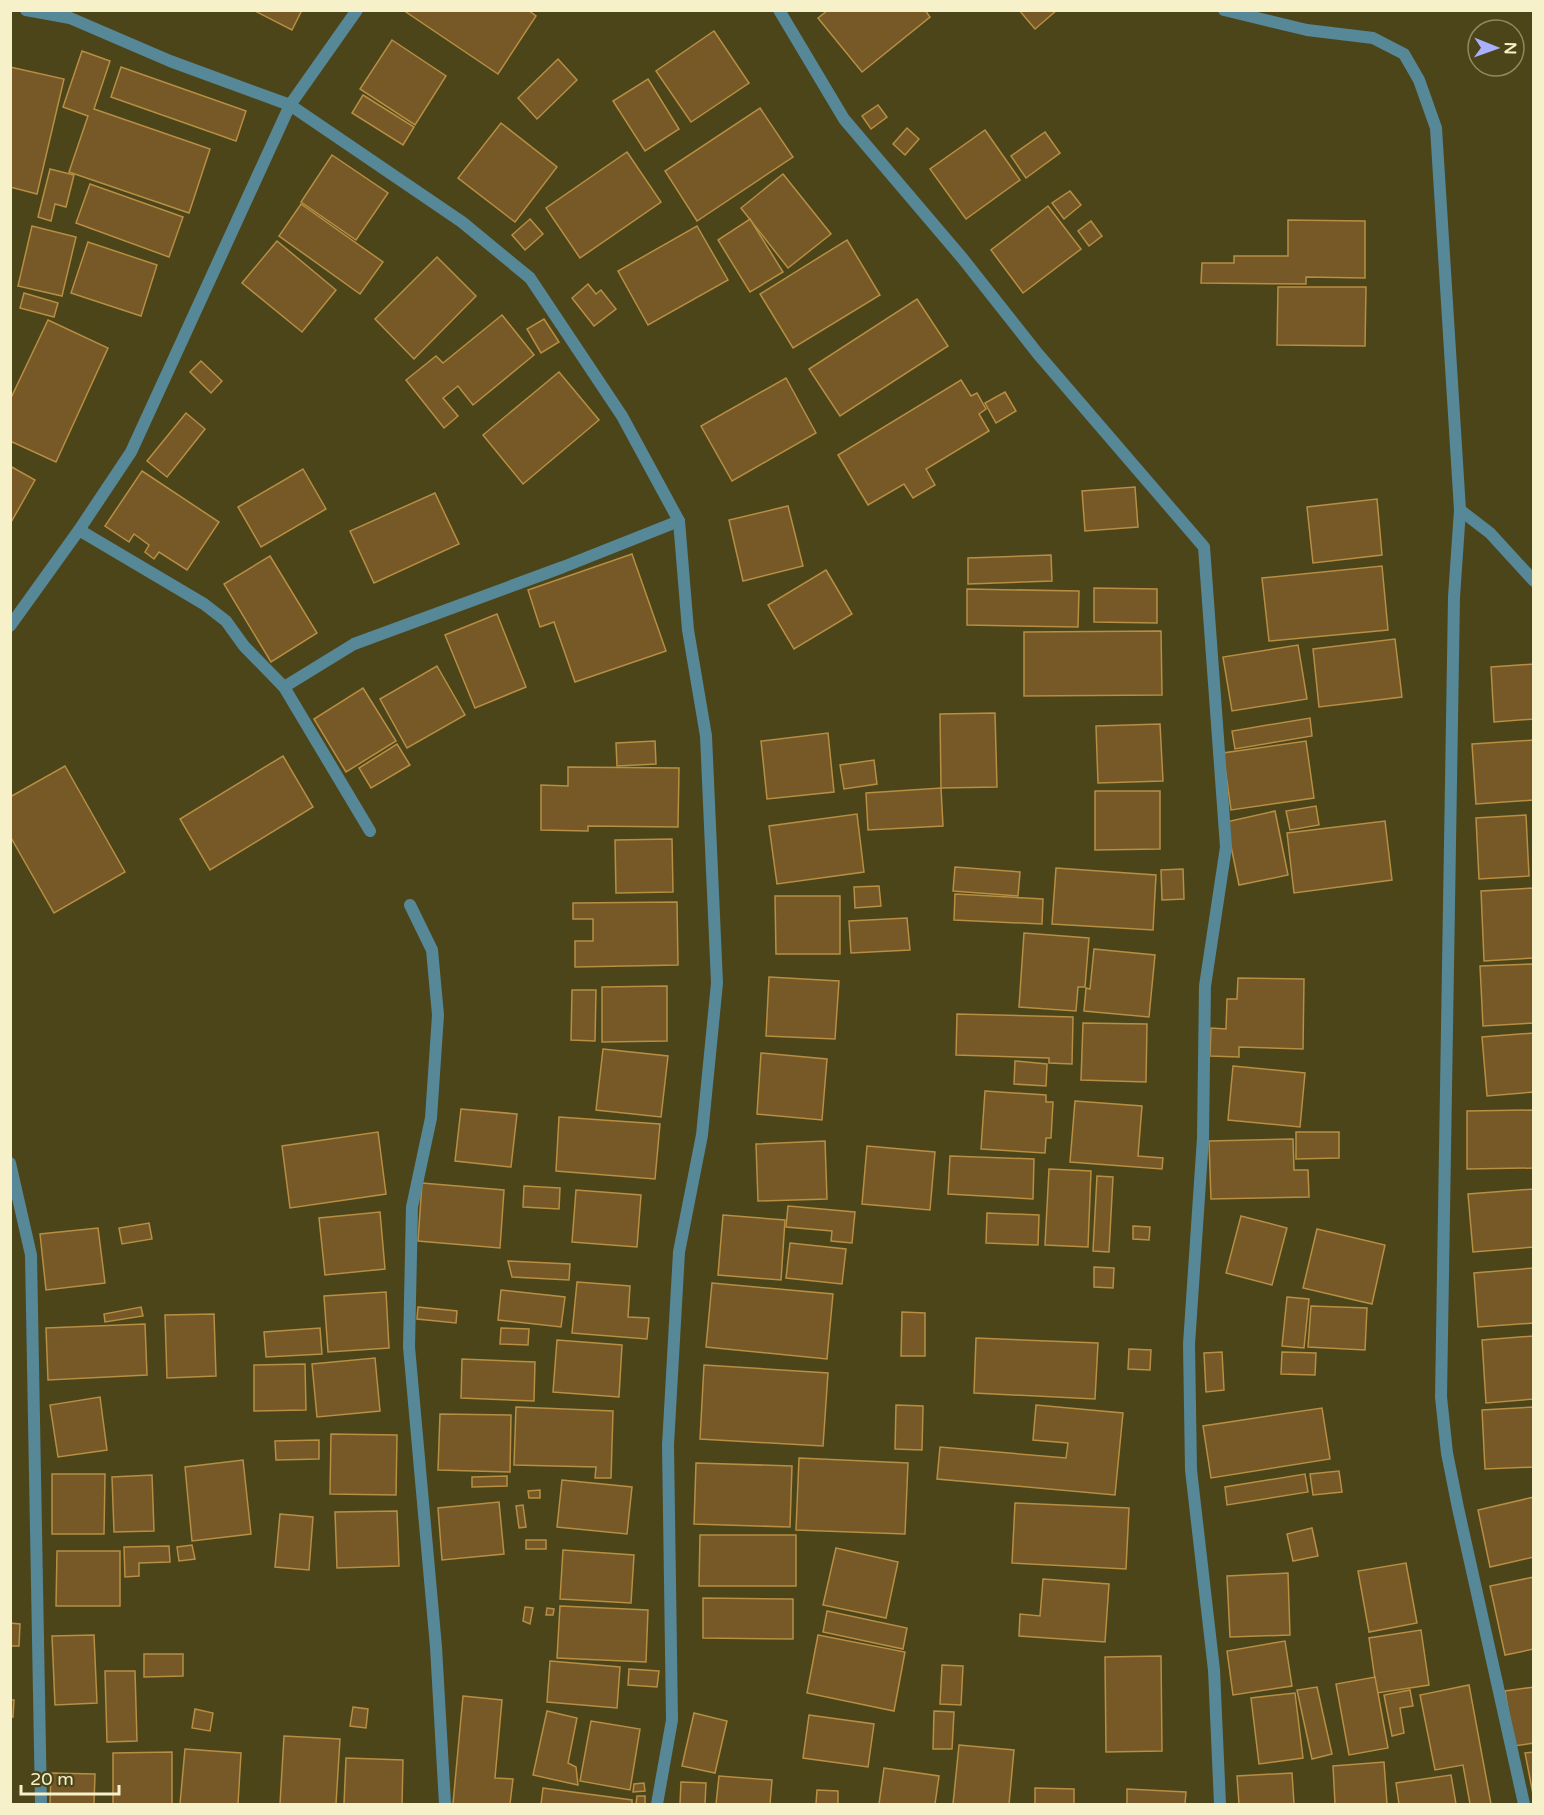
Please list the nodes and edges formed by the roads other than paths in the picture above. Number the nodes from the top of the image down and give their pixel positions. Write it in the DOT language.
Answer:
graph roads {
  1 [pos="26,10"];
  2 [pos="357,10"];
  3 [pos="778,10"];
  4 [pos="1224,10"];
  5 [pos="290,105"];
  6 [pos="1460,510"];
  7 [pos="679,521"];
  8 [pos="79,530"];
  9 [pos="1533,581"];
  10 [pos="10,626"];
  11 [pos="284,687"];
  12 [pos="370,831"];
  13 [pos="410,905"];
  14 [pos="10,1163"];
  15 [pos="41,1804"];
  16 [pos="445,1804"];
  17 [pos="657,1804"];
  18 [pos="1220,1804"];
  19 [pos="1524,1804"];
  1 -- 5 [label="street"];
  2 -- 5 [label="street"];
  3 -- 18 [label="street"];
  4 -- 6 [label="street"];
  5 -- 7 [label="street"];
  5 -- 8 [label="street"];
  6 -- 9 [label="street"];
  6 -- 19 [label="street"];
  7 -- 11 [label="street"];
  7 -- 17 [label="street"];
  8 -- 10 [label="street"];
  8 -- 11 [label="street"];
  11 -- 12 [label="street"];
  13 -- 16 [label="street"];
  14 -- 15 [label="street"];
}
